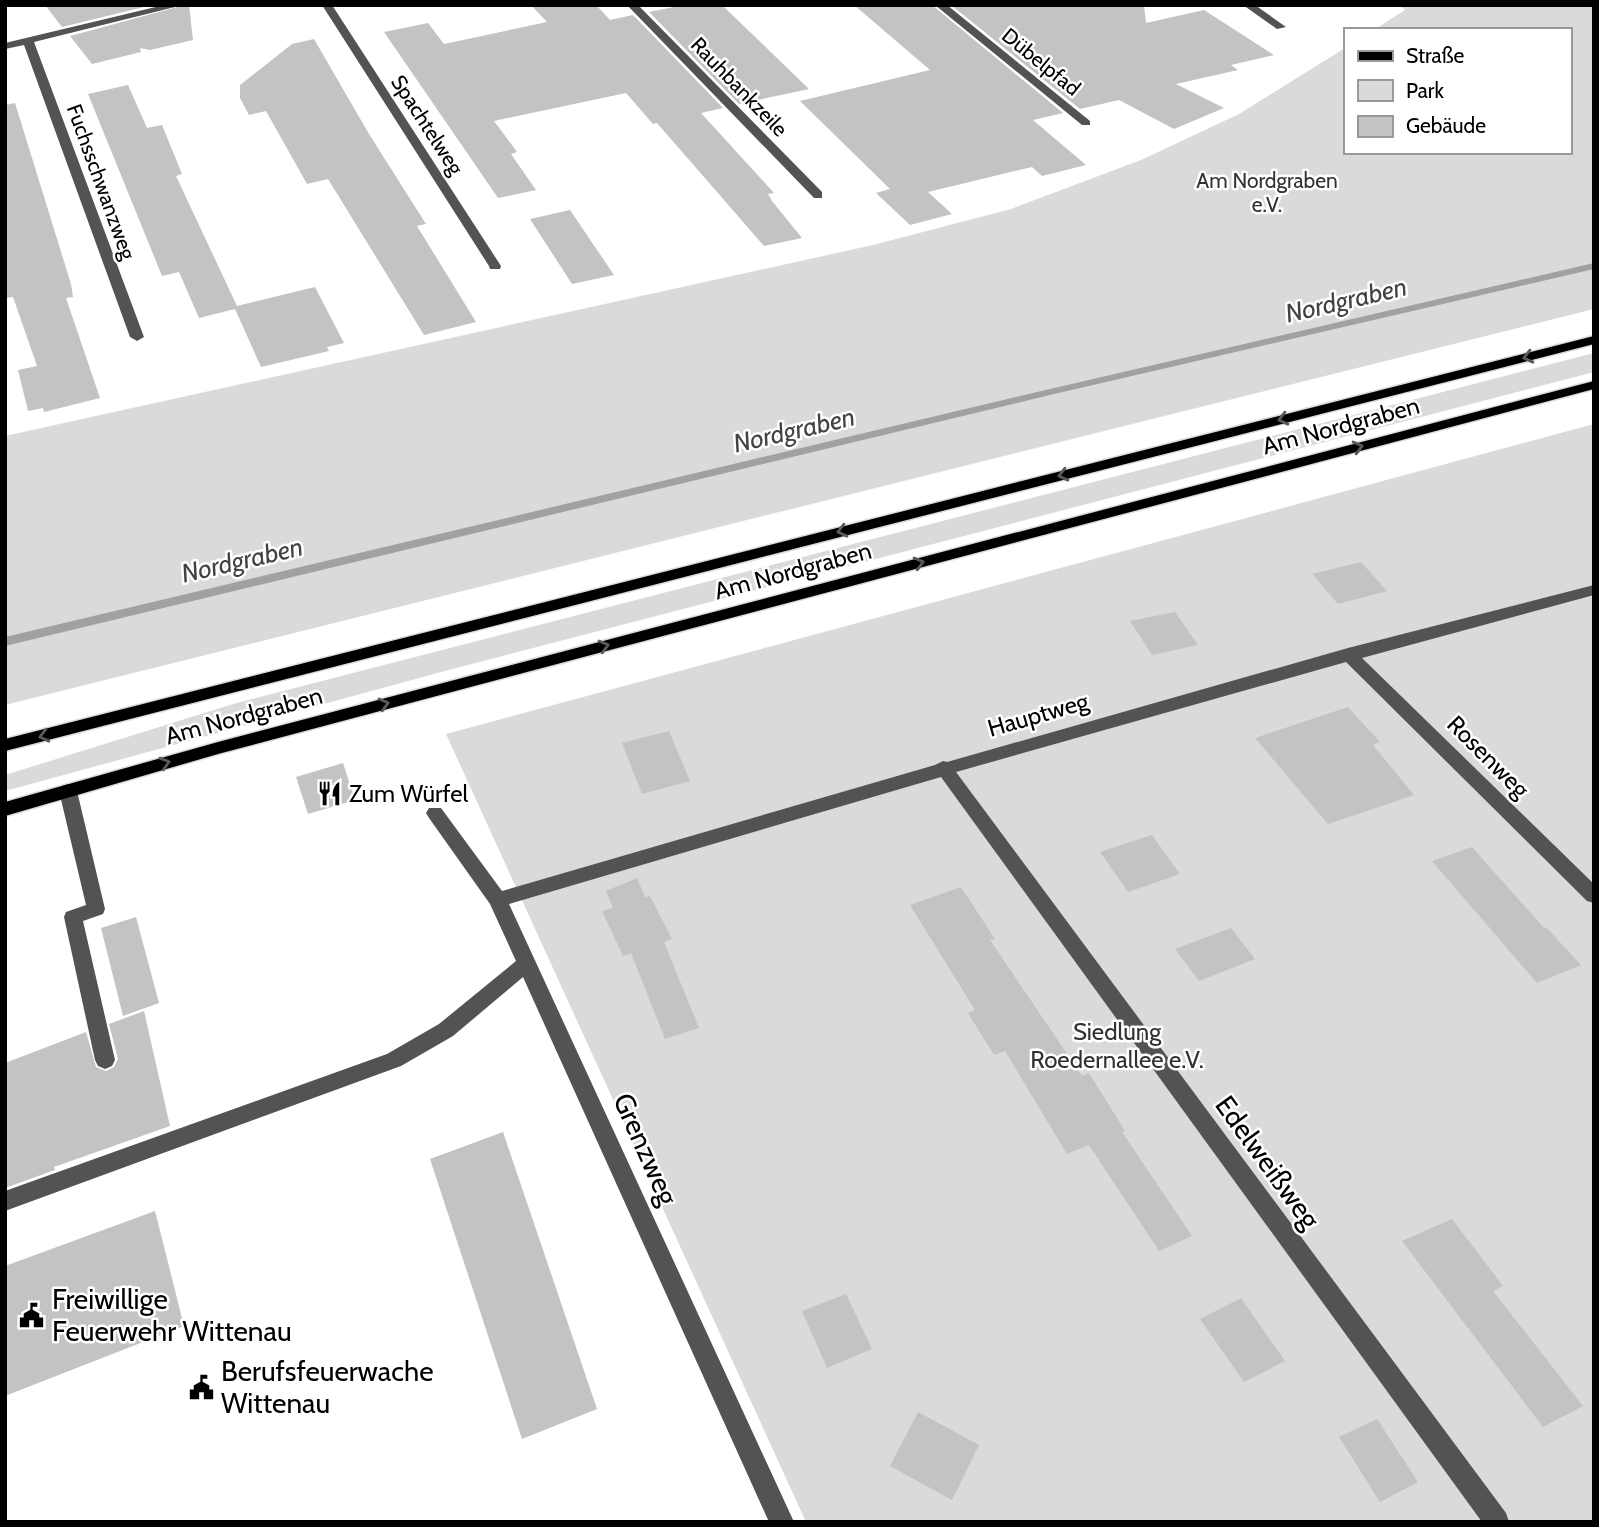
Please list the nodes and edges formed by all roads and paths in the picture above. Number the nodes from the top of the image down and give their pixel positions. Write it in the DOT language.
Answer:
graph roads {
  1 [pos="178,5"];
  2 [pos="327,5"];
  3 [pos="632,5"];
  4 [pos="940,5"];
  5 [pos="1248,5"];
  6 [pos="1281,27"];
  7 [pos="28,40"];
  8 [pos="5,46"];
  9 [pos="1086,123"];
  10 [pos="818,195"];
  11 [pos="495,266"];
  12 [pos="137,337"];
  13 [pos="1594,340"];
  14 [pos="1594,385"];
  15 [pos="1594,590"];
  16 [pos="1348,654"];
  17 [pos="5,745"];
  18 [pos="943,767"];
  19 [pos="68,791"];
  20 [pos="5,809"];
  21 [pos="435,813"];
  22 [pos="1594,896"];
  23 [pos="498,900"];
  24 [pos="528,962"];
  25 [pos="105,1059"];
  26 [pos="5,1201"];
  27 [pos="782,1522"];
  28 [pos="1497,1522"];
  1 -- 7 [label="street"];
  2 -- 11 [label="street, Spachtelweg"];
  3 -- 10 [label="street, Rauhbankzeile"];
  4 -- 9 [label="street, Dübelpfad"];
  5 -- 6 [label="street"];
  7 -- 8 [label="street"];
  7 -- 12 [label="street, Fuchsschwanzweg"];
  13 -- 17 [label="main road, Am Nordgraben, one-way"];
  19 -- 14 [label="main road, Am Nordgraben, one-way"];
  15 -- 16 [label="street, Hauptweg"];
  16 -- 18 [label="street, Hauptweg"];
  16 -- 22 [label="street, Rosenweg"];
  18 -- 23 [label="street, Hauptweg"];
  18 -- 28 [label="street, Edelweißweg"];
  19 -- 20 [label="main road, Am Nordgraben"];
  19 -- 25 [label="street"];
  21 -- 23 [label="street, Grenzweg"];
  23 -- 24 [label="street, Grenzweg"];
  24 -- 26 [label="street"];
  24 -- 27 [label="street, Grenzweg"];
}
